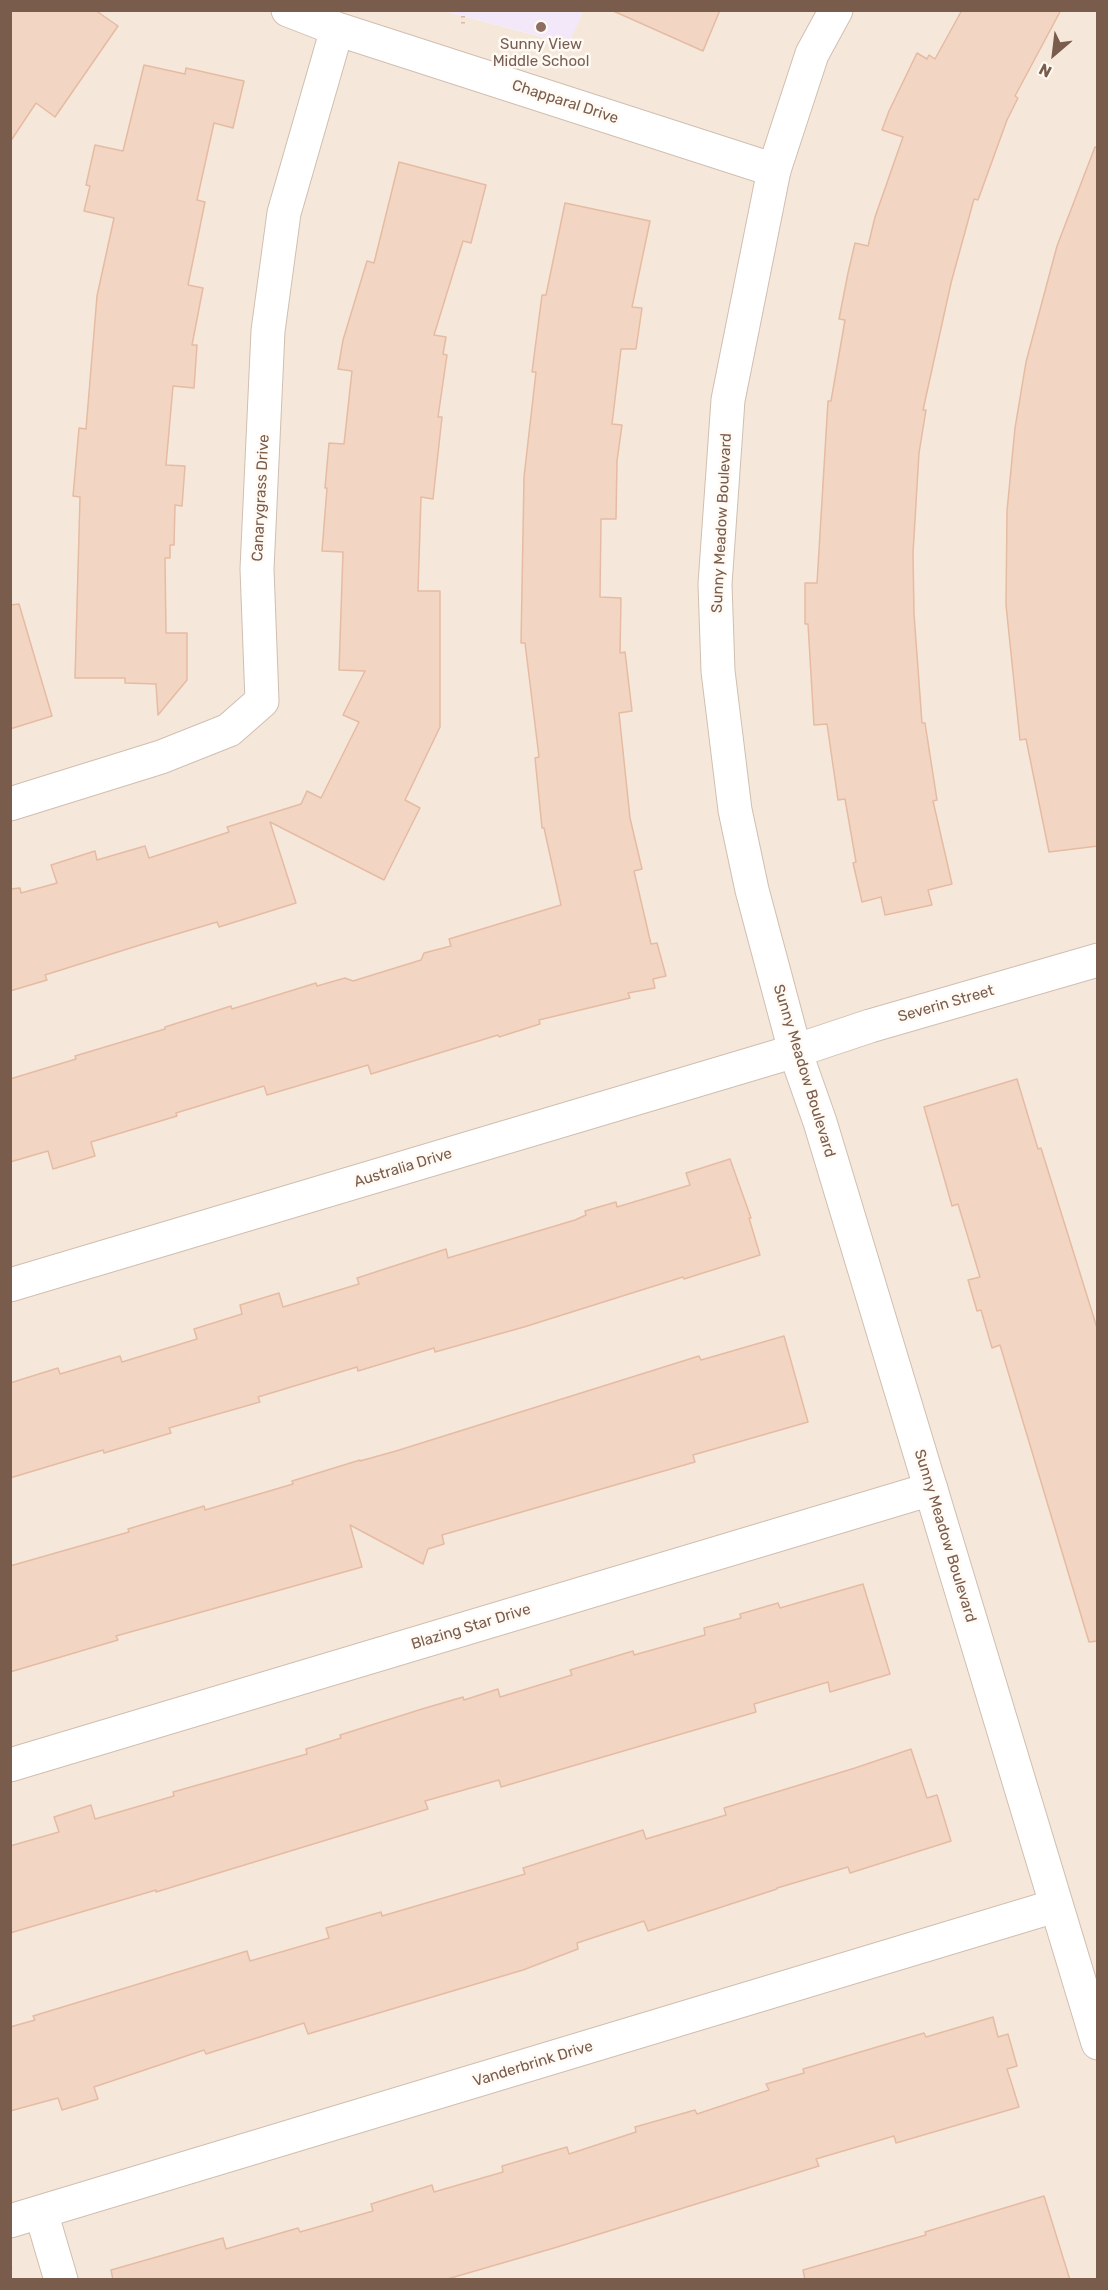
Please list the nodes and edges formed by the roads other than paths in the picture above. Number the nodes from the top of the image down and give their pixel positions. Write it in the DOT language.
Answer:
graph roads {
  1 [pos="288,10"];
  2 [pos="836,10"];
  3 [pos="337,28"];
  4 [pos="774,170"];
  5 [pos="10,804"];
  6 [pos="1098,960"];
  7 [pos="795,1051"];
  8 [pos="10,1285"];
  9 [pos="931,1489"];
  10 [pos="10,1765"];
  11 [pos="1055,1906"];
  12 [pos="1098,2043"];
  13 [pos="42,2212"];
  14 [pos="10,2221"];
  15 [pos="61,2280"];
  1 -- 3 [label="street, Chapparal Drive"];
  2 -- 4 [label="street, Sunny Meadow Boulevard"];
  3 -- 4 [label="street, Chapparal Drive"];
  3 -- 5 [label="street, Canarygrass Drive"];
  4 -- 7 [label="street, Sunny Meadow Boulevard"];
  6 -- 7 [label="street, Severin Street"];
  7 -- 8 [label="street, Australia Drive"];
  7 -- 9 [label="street, Sunny Meadow Boulevard"];
  9 -- 10 [label="street, Blazing Star Drive"];
  9 -- 11 [label="street, Sunny Meadow Boulevard"];
  11 -- 12 [label="street, Sunny Meadow Boulevard"];
  11 -- 13 [label="street, Vanderbrink Drive"];
  13 -- 14 [label="street, Vanderbrink Drive"];
  13 -- 15 [label="street"];
}
